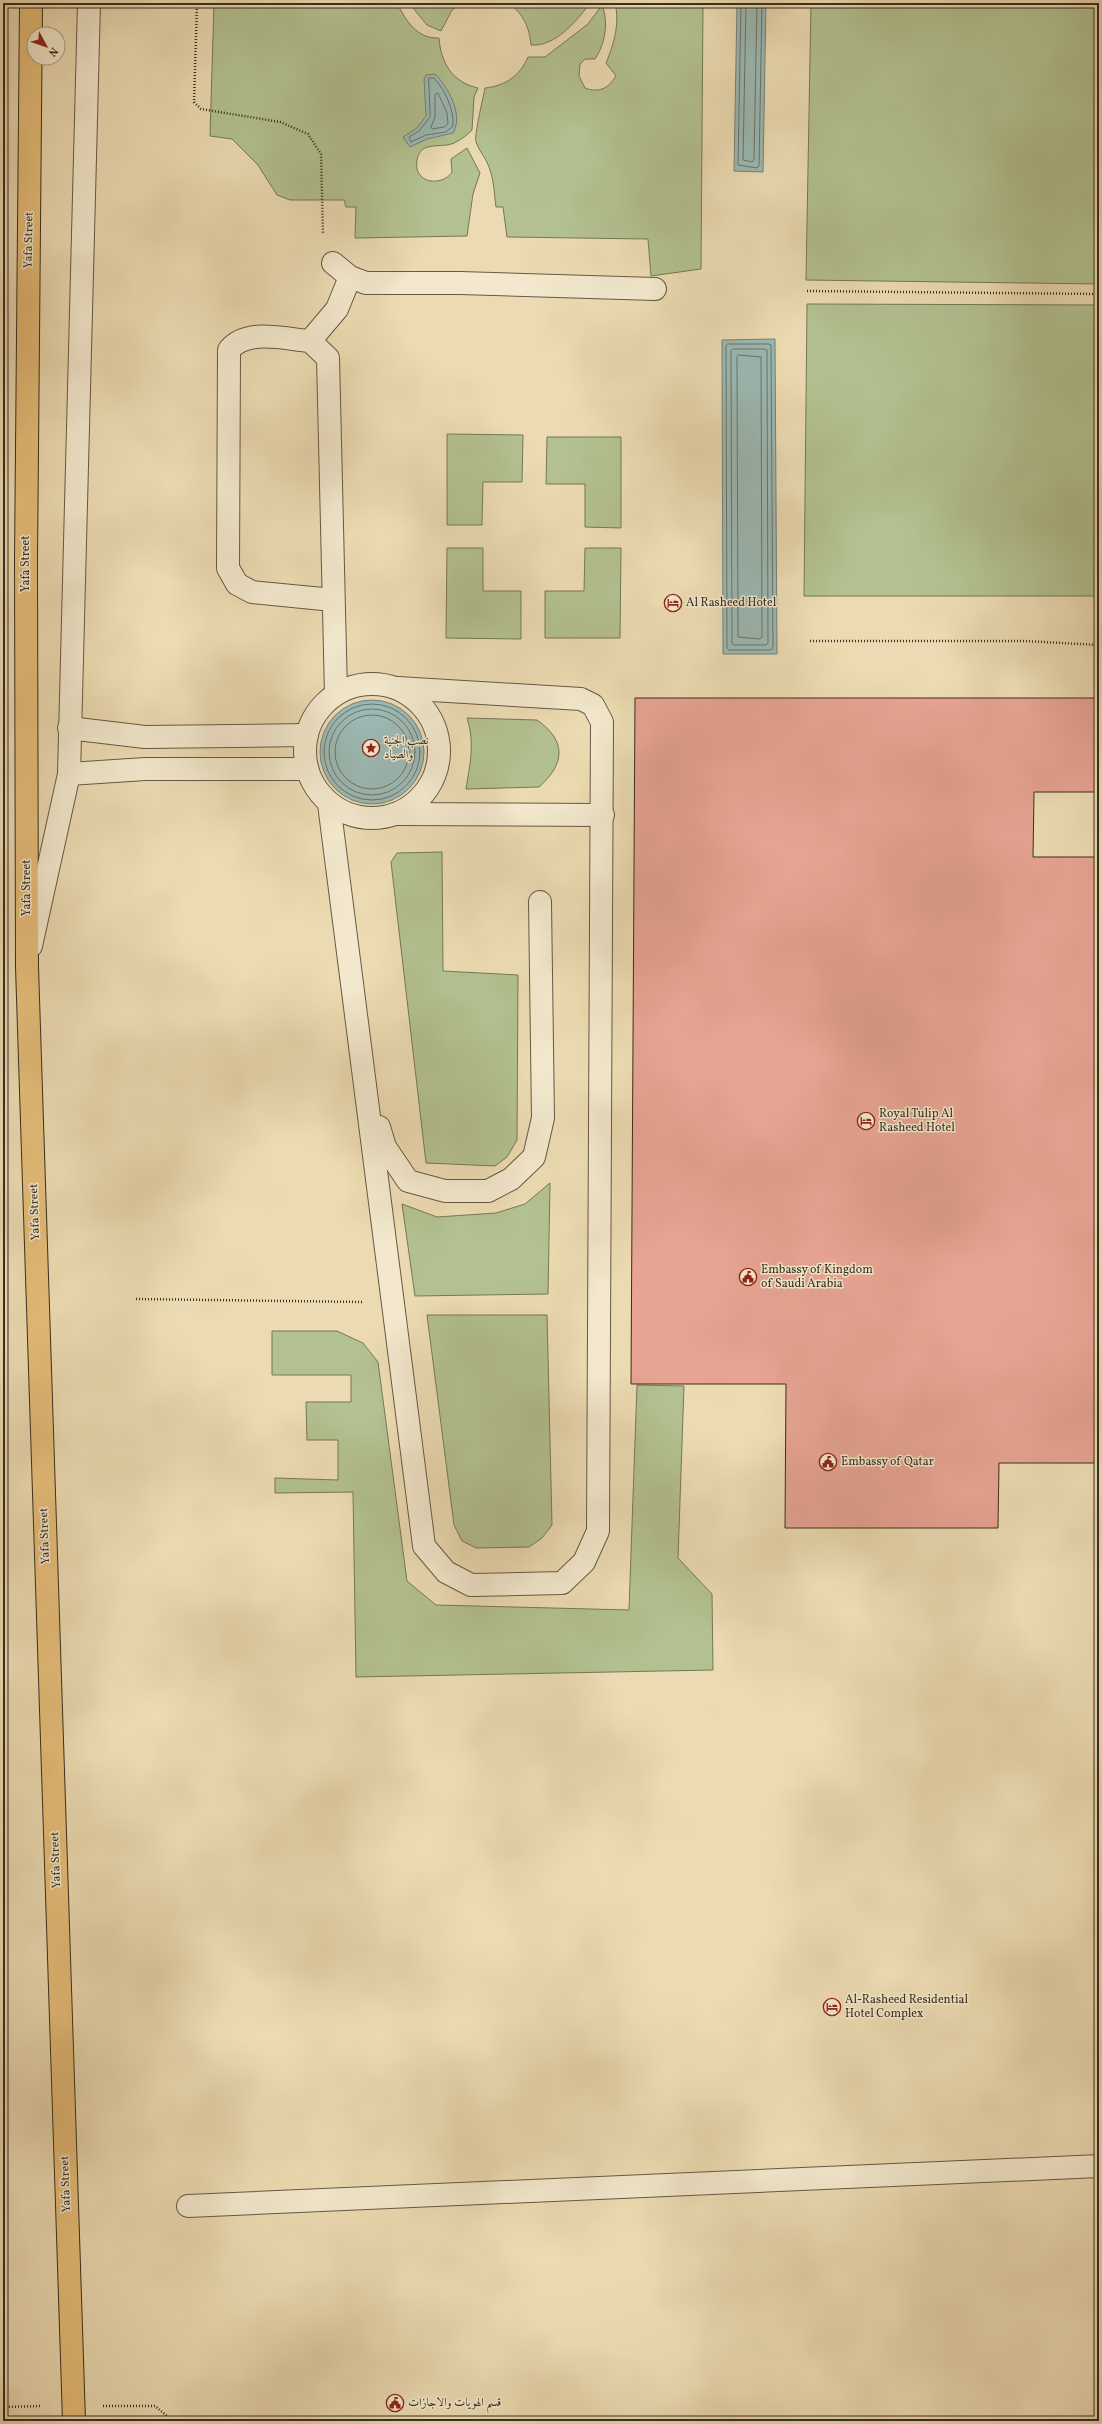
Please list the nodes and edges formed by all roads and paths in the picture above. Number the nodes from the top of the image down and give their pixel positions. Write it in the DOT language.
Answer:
graph roads {
  1 [pos="31,3"];
  2 [pos="89,3"];
  3 [pos="197,3"];
  4 [pos="333,263"];
  5 [pos="350,277"];
  6 [pos="656,290"];
  7 [pos="807,291"];
  8 [pos="1099,294"];
  9 [pos="310,341"];
  10 [pos="333,600"];
  11 [pos="810,641"];
  12 [pos="1099,645"];
  13 [pos="398,688"];
  14 [pos="336,694"];
  15 [pos="70,728"];
  16 [pos="307,735"];
  17 [pos="307,769"];
  18 [pos="69,774"];
  19 [pos="330,804"];
  20 [pos="395,814"];
  21 [pos="603,816"];
  22 [pos="540,902"];
  23 [pos="27,967"];
  24 [pos="362,1060"];
  25 [pos="136,1299"];
  26 [pos="393,1303"];
  27 [pos="1099,2166"];
  28 [pos="188,2206"];
  29 [pos="74,2421"];
  1 -- 23 [label="highway, Yafa Street"];
  2 -- 15 [label="lane"];
  3 -- 4 [label="path"];
  4 -- 5 [label="lane"];
  5 -- 6 [label="lane"];
  5 -- 9 [label="lane"];
  7 -- 8 [label="path"];
  9 -- 10 [label="lane"];
  9 -- 10 [label="lane"];
  10 -- 14 [label="lane"];
  11 -- 12 [label="path"];
  13 -- 14 [label="lane"];
  13 -- 20 [label="lane"];
  13 -- 21 [label="lane"];
  14 -- 16 [label="lane"];
  15 -- 16 [label="lane"];
  15 -- 18 [label="lane"];
  16 -- 17 [label="lane"];
  17 -- 18 [label="lane"];
  17 -- 19 [label="lane"];
  18 -- 23 [label="lane"];
  19 -- 20 [label="lane"];
  19 -- 24 [label="lane"];
  20 -- 21 [label="lane"];
  21 -- 26 [label="lane"];
  22 -- 24 [label="lane"];
  23 -- 29 [label="highway, Yafa Street"];
  24 -- 26 [label="lane"];
  25 -- 26 [label="path"];
  27 -- 28 [label="lane"];
}
